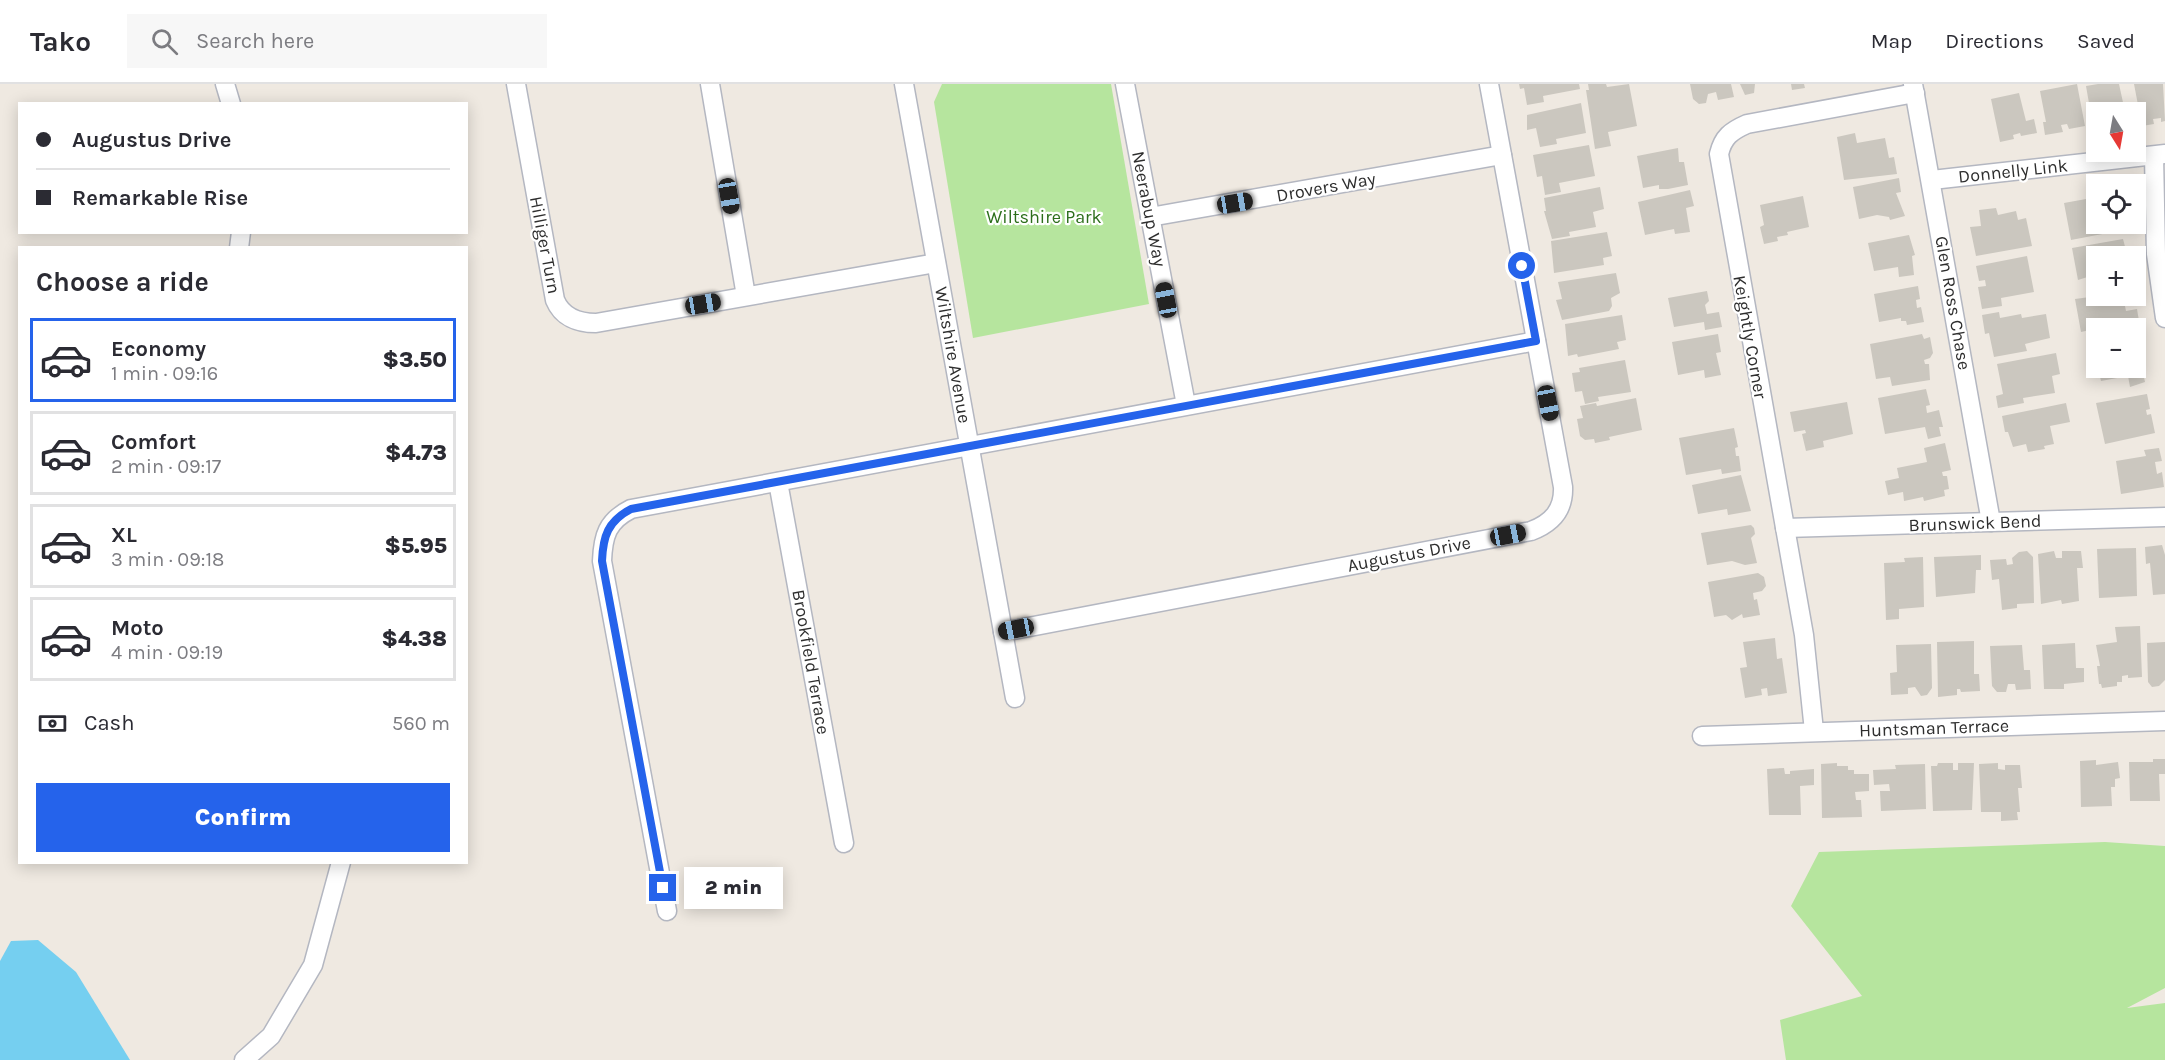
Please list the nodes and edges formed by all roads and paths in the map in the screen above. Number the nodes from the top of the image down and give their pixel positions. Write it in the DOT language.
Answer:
graph roads {
  1 [pos="225,84"];
  2 [pos="516,84"];
  3 [pos="710,84"];
  4 [pos="904,84"];
  5 [pos="1125,84"];
  6 [pos="1490,84"];
  7 [pos="1914,88"];
  8 [pos="230,102"];
  9 [pos="1502,155"];
  10 [pos="2159,155"];
  11 [pos="1932,180"];
  12 [pos="1150,217"];
  13 [pos="936,262"];
  14 [pos="746,296"];
  15 [pos="2165,318"];
  16 [pos="1536,341"];
  17 [pos="1186,405"];
  18 [pos="969,445"];
  19 [pos="778,482"];
  20 [pos="2165,517"];
  21 [pos="1991,522"];
  22 [pos="1785,528"];
  23 [pos="1003,632"];
  24 [pos="1015,698"];
  25 [pos="2165,721"];
  26 [pos="1814,731"];
  27 [pos="1702,736"];
  28 [pos="844,843"];
  29 [pos="340,864"];
  30 [pos="667,911"];
  31 [pos="244,1060"];
  1 -- 8 [label="street"];
  2 -- 14 [label="street, Hilliger Turn"];
  3 -- 14 [label="street"];
  4 -- 13 [label="street, Wiltshire Avenue"];
  5 -- 12 [label="street, Neerabup Way"];
  6 -- 9 [label="street, Augustus Drive"];
  7 -- 11 [label="street, Glen Ross Chase"];
  7 -- 22 [label="street, Keightly Corner"];
  9 -- 12 [label="street, Drovers Way"];
  9 -- 16 [label="street, Augustus Drive"];
  10 -- 11 [label="street, Donnelly Link"];
  10 -- 15 [label="street"];
  11 -- 21 [label="street, Glen Ross Chase"];
  12 -- 17 [label="street, Neerabup Way"];
  13 -- 14 [label="street, Hilliger Turn"];
  13 -- 18 [label="street, Wiltshire Avenue"];
  16 -- 17 [label="street"];
  16 -- 23 [label="street, Augustus Drive"];
  17 -- 18 [label="street"];
  18 -- 19 [label="street"];
  18 -- 23 [label="street, Wiltshire Avenue"];
  19 -- 28 [label="street, Brookfield Terrace"];
  19 -- 30 [label="street"];
  20 -- 21 [label="street, Brunswick Bend"];
  21 -- 22 [label="street, Brunswick Bend"];
  22 -- 26 [label="street, Keightly Corner"];
  23 -- 24 [label="street, Wiltshire Avenue"];
  25 -- 26 [label="street, Huntsman Terrace"];
  26 -- 27 [label="street, Huntsman Terrace"];
  29 -- 31 [label="street"];
}
